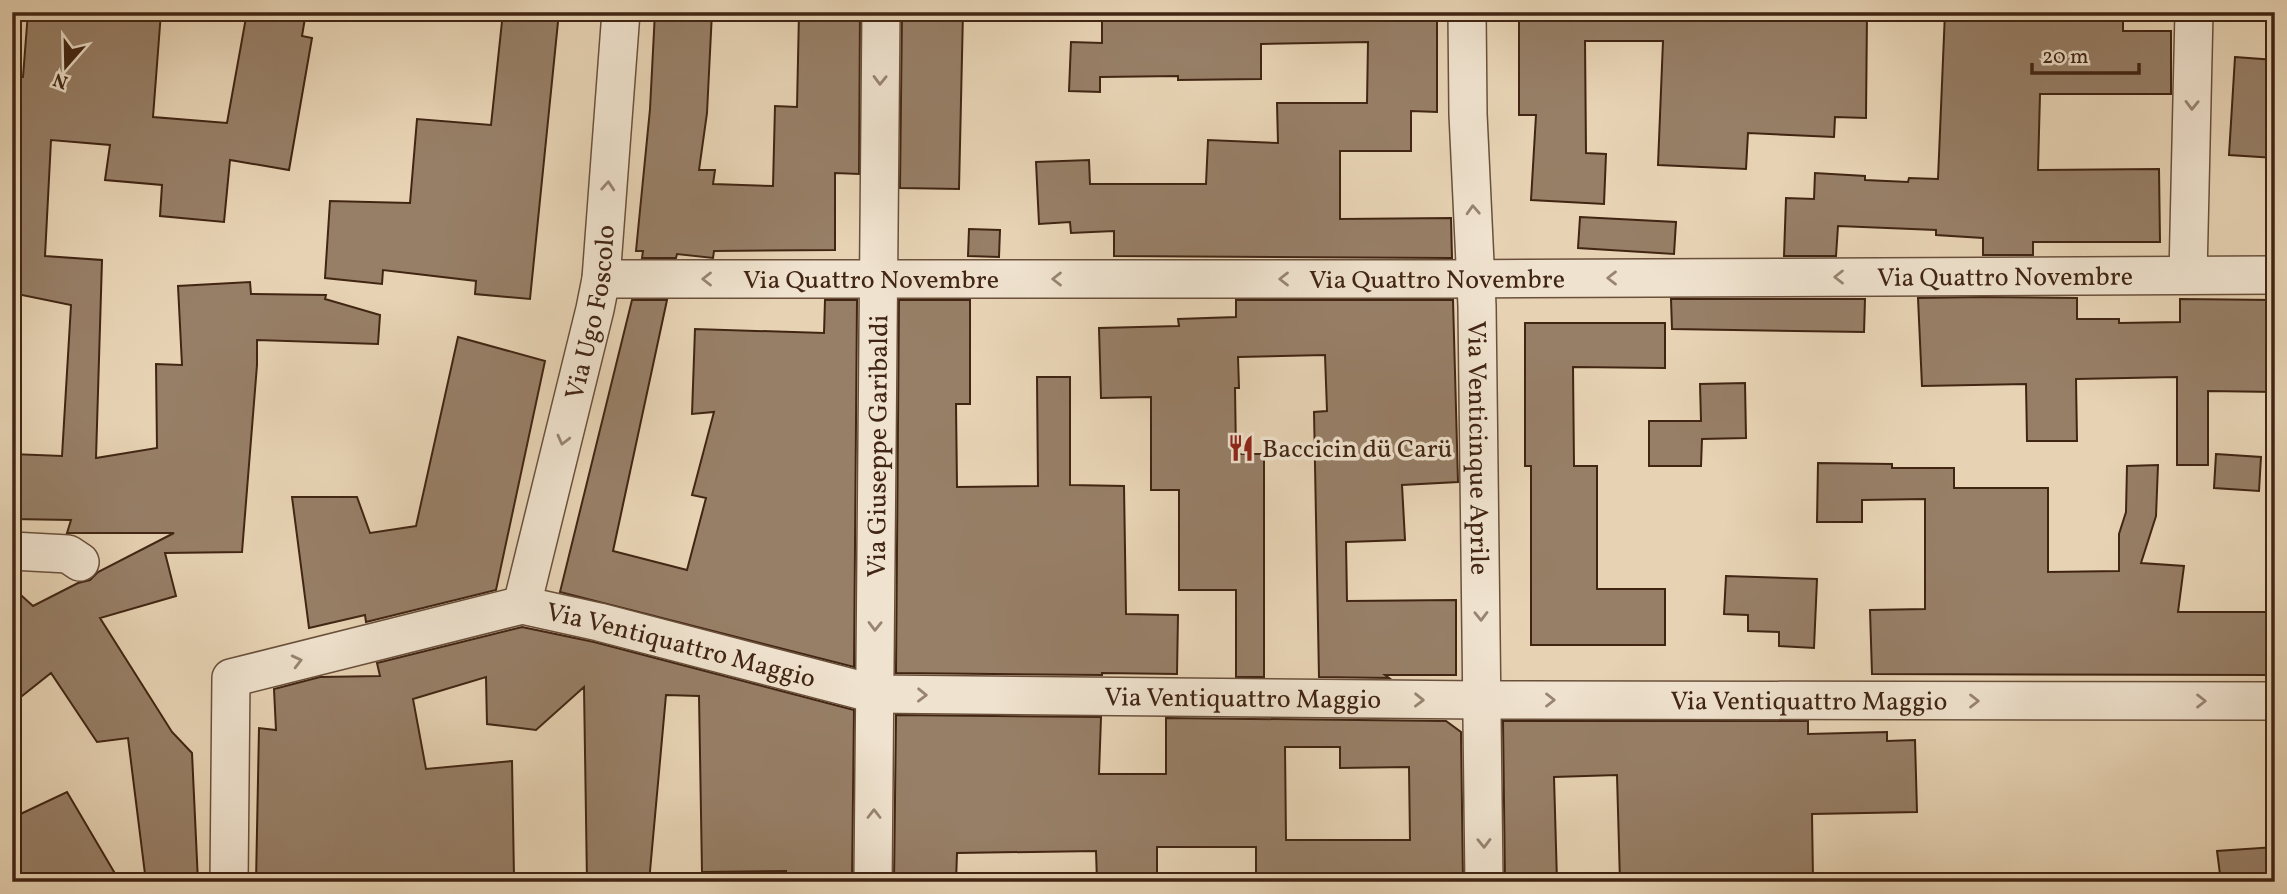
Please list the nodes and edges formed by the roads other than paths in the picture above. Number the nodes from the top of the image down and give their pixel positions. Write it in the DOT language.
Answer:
graph roads {
  1 [pos="621,12"];
  2 [pos="881,12"];
  3 [pos="1467,12"];
  4 [pos="2194,12"];
  5 [pos="2188,275"];
  6 [pos="2275,275"];
  7 [pos="879,278"];
  8 [pos="1475,278"];
  9 [pos="601,279"];
  10 [pos="12,551"];
  11 [pos="80,562"];
  12 [pos="522,605"];
  13 [pos="874,694"];
  14 [pos="1482,700"];
  15 [pos="2275,701"];
  16 [pos="229,882"];
  17 [pos="873,882"];
  18 [pos="1484,882"];
  9 -- 1 [label="street, Via Ugo Foscolo, one-way"];
  2 -- 7 [label="street, Via Giuseppe Garibaldi, one-way"];
  8 -- 3 [label="street, Via Venticinque Aprile, one-way"];
  4 -- 5 [label="street, one-way"];
  5 -- 6 [label="street, Via Quattro Novembre"];
  5 -- 8 [label="street, Via Quattro Novembre, one-way"];
  8 -- 7 [label="street, Via Quattro Novembre, one-way"];
  7 -- 9 [label="street, Via Quattro Novembre, one-way"];
  7 -- 13 [label="street, Via Giuseppe Garibaldi, one-way"];
  8 -- 14 [label="street, Via Venticinque Aprile, one-way"];
  9 -- 12 [label="street, Via Ugo Foscolo, one-way"];
  10 -- 11 [label="street"];
  12 -- 13 [label="street, Via Ventiquattro Maggio"];
  16 -- 12 [label="street, Via Ventiquattro Maggio, one-way"];
  13 -- 14 [label="street, Via Ventiquattro Maggio, one-way"];
  17 -- 13 [label="street, Via Giuseppe Garibaldi, one-way"];
  14 -- 15 [label="street, Via Ventiquattro Maggio, one-way"];
  14 -- 18 [label="street, Via Venticinque Aprile, one-way"];
}
